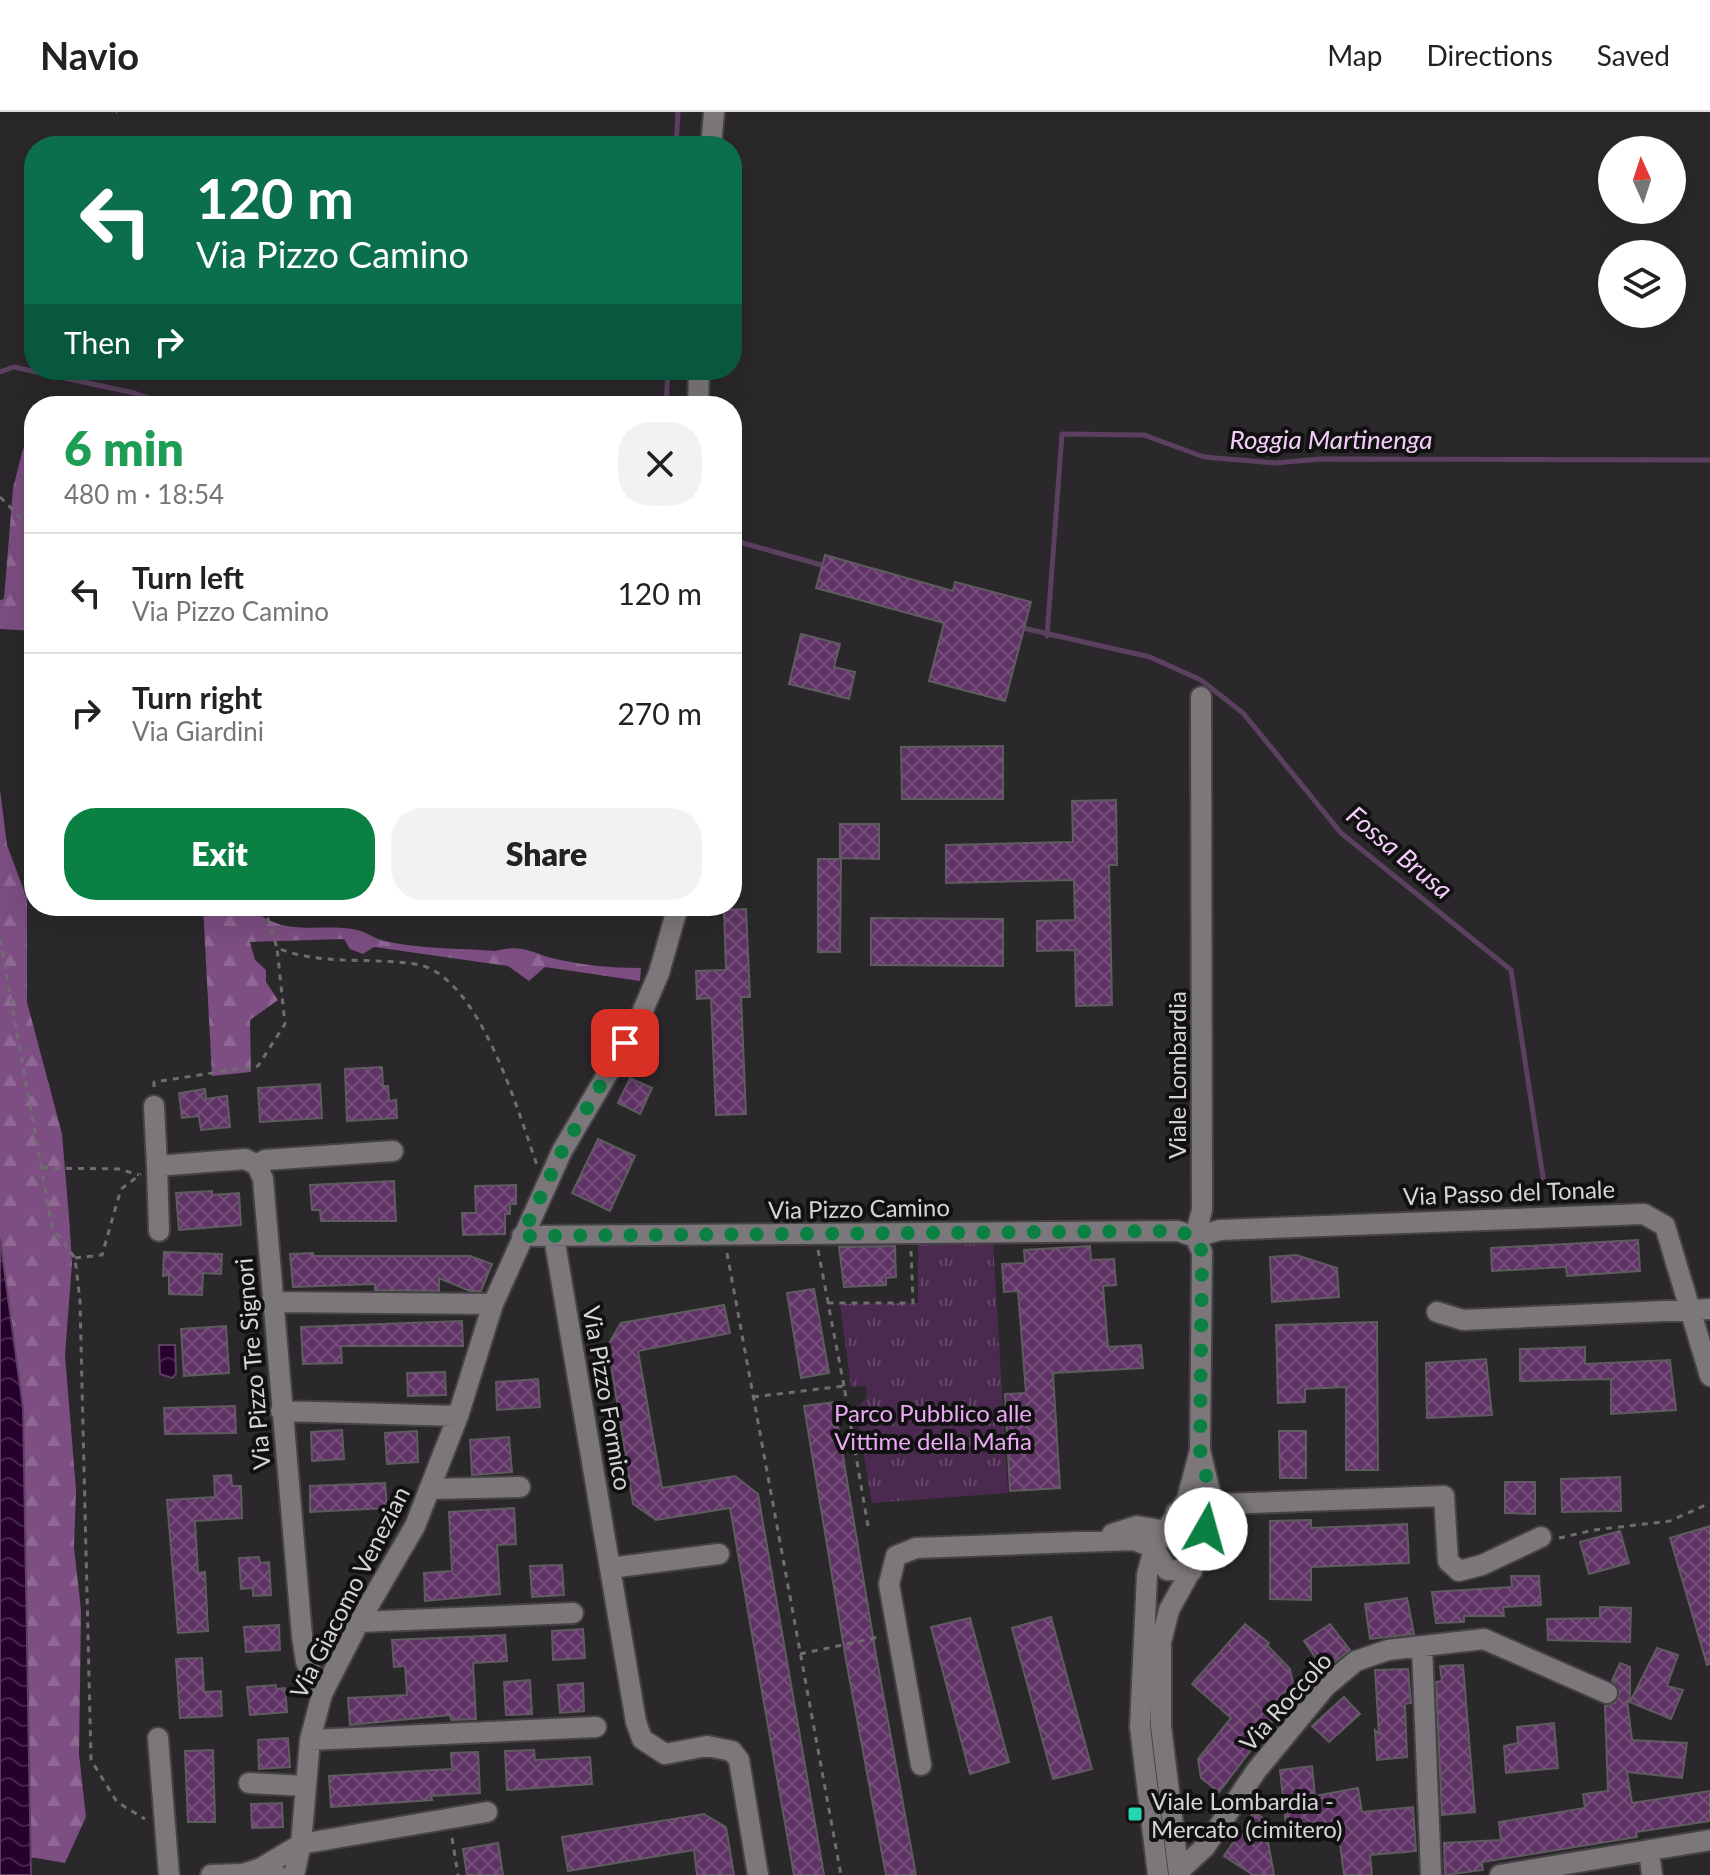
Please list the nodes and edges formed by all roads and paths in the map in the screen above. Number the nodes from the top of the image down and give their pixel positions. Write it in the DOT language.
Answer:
graph roads {
  1 [pos="714,112"];
  2 [pos="712,136"];
  3 [pos="0,497"];
  4 [pos="24,519"];
  5 [pos="1201,697"];
  6 [pos="267,916"];
  7 [pos="675,916"];
  8 [pos="0,939"];
  9 [pos="277,948"];
  10 [pos="154,1106"];
  11 [pos="393,1151"];
  12 [pos="257,1165"];
  13 [pos="42,1168"];
  14 [pos="148,1170"];
  15 [pos="544,1188"];
  16 [pos="159,1231"];
  17 [pos="911,1234"];
  18 [pos="815,1235"];
  19 [pos="522,1236"];
  20 [pos="724,1236"];
  21 [pos="554,1237"];
  22 [pos="1195,1237"];
  23 [pos="75,1258"];
  24 [pos="271,1302"];
  25 [pos="828,1303"];
  26 [pos="493,1304"];
  27 [pos="1700,1309"];
  28 [pos="1437,1312"];
  29 [pos="1710,1376"];
  30 [pos="844,1386"];
  31 [pos="753,1397"];
  32 [pos="281,1411"];
  33 [pos="458,1416"];
  34 [pos="1200,1450"];
  35 [pos="520,1487"];
  36 [pos="429,1489"];
  37 [pos="1710,1503"];
  38 [pos="1213,1504"];
  39 [pos="1176,1512"];
  40 [pos="868,1526"];
  41 [pos="1541,1537"];
  42 [pos="1159,1540"];
  43 [pos="719,1554"];
  44 [pos="1196,1562"];
  45 [pos="610,1568"];
  46 [pos="573,1613"];
  47 [pos="359,1622"];
  48 [pos="898,1633"];
  49 [pos="1422,1647"];
  50 [pos="800,1654"];
  51 [pos="1607,1693"];
  52 [pos="322,1694"];
  53 [pos="596,1727"];
  54 [pos="158,1738"];
  55 [pos="310,1740"];
  56 [pos="921,1765"];
  57 [pos="249,1783"];
  58 [pos="306,1786"];
  59 [pos="487,1812"];
  60 [pos="449,1818"];
  61 [pos="165,1829"];
  62 [pos="1710,1840"];
  63 [pos="301,1844"];
  64 [pos="1649,1850"];
  65 [pos="269,1872"];
  66 [pos="1179,1873"];
  67 [pos="240,1874"];
  68 [pos="169,1875"];
  69 [pos="211,1875"];
  70 [pos="294,1875"];
  71 [pos="458,1875"];
  72 [pos="758,1875"];
  73 [pos="841,1875"];
  74 [pos="1158,1875"];
  75 [pos="1431,1875"];
  76 [pos="1500,1875"];
  77 [pos="1652,1875"];
  1 -- 2 [label="street"];
  3 -- 4 [label="path"];
  5 -- 22 [label="street, Viale Lombardia"];
  6 -- 9 [label="path"];
  7 -- 15 [label="street, Via Giacomo Venezian"];
  8 -- 13 [label="path"];
  9 -- 10 [label="path"];
  9 -- 15 [label="path"];
  10 -- 14 [label="street"];
  11 -- 12 [label="street"];
  12 -- 14 [label="street"];
  12 -- 24 [label="street, Via Pizzo Tre Signori"];
  13 -- 14 [label="path"];
  13 -- 23 [label="path"];
  14 -- 16 [label="street"];
  14 -- 23 [label="path"];
  15 -- 19 [label="street, Via Giacomo Venezian"];
  17 -- 18 [label="street, Via Pizzo Camino"];
  17 -- 22 [label="street, Via Pizzo Camino"];
  17 -- 25 [label="path"];
  18 -- 20 [label="street, Via Pizzo Camino"];
  18 -- 25 [label="path"];
  19 -- 21 [label="street, Via Pizzo Camino"];
  19 -- 26 [label="street, Via Giacomo Venezian"];
  20 -- 21 [label="street, Via Pizzo Camino"];
  20 -- 31 [label="path"];
  21 -- 45 [label="street, Via Pizzo Formico"];
  22 -- 27 [label="street, Via Passo del Tonale"];
  22 -- 34 [label="street, Viale Lombardia"];
  23 -- 61 [label="path"];
  24 -- 26 [label="street"];
  24 -- 32 [label="street, Via Pizzo Tre Signori"];
  25 -- 30 [label="path"];
  26 -- 33 [label="street, Via Giacomo Venezian"];
  27 -- 28 [label="street"];
  27 -- 29 [label="street, Via Passo del Tonale"];
  30 -- 31 [label="path"];
  30 -- 40 [label="path"];
  31 -- 50 [label="path"];
  32 -- 33 [label="street"];
  32 -- 52 [label="street, Via Pizzo Tre Signori"];
  33 -- 36 [label="street, Via Giacomo Venezian"];
  34 -- 38 [label="street, Viale Lombardia"];
  34 -- 39 [label="street, Viale Lombardia"];
  35 -- 36 [label="street"];
  36 -- 47 [label="street, Via Giacomo Venezian"];
  37 -- 41 [label="path"];
  38 -- 39 [label="street"];
  38 -- 41 [label="street"];
  38 -- 44 [label="street, Viale Lombardia"];
  39 -- 42 [label="street, Viale Lombardia"];
  42 -- 44 [label="street"];
  42 -- 44 [label="street"];
  42 -- 48 [label="street"];
  42 -- 74 [label="street, Viale Lombardia"];
  43 -- 45 [label="street"];
  44 -- 66 [label="street, Viale Lombardia"];
  45 -- 72 [label="street, Via Pizzo Formico"];
  46 -- 47 [label="street"];
  47 -- 52 [label="street, Via Giacomo Venezian"];
  48 -- 50 [label="path"];
  48 -- 56 [label="street"];
  49 -- 51 [label="street, Via Roccolo"];
  49 -- 66 [label="street, Via Roccolo"];
  49 -- 75 [label="street"];
  50 -- 73 [label="path"];
  52 -- 55 [label="street, Via Giacomo Venezian"];
  53 -- 55 [label="street"];
  54 -- 61 [label="street"];
  55 -- 58 [label="street, Via Giacomo Venezian"];
  57 -- 58 [label="street"];
  58 -- 63 [label="street, Via Giacomo Venezian"];
  59 -- 60 [label="street"];
  60 -- 63 [label="street"];
  60 -- 71 [label="path"];
  61 -- 68 [label="street"];
  62 -- 64 [label="street"];
  63 -- 65 [label="street"];
  63 -- 70 [label="street, Via Giacomo Venezian"];
  64 -- 76 [label="street"];
  64 -- 77 [label="street"];
  65 -- 67 [label="street"];
  67 -- 69 [label="street"];
}
